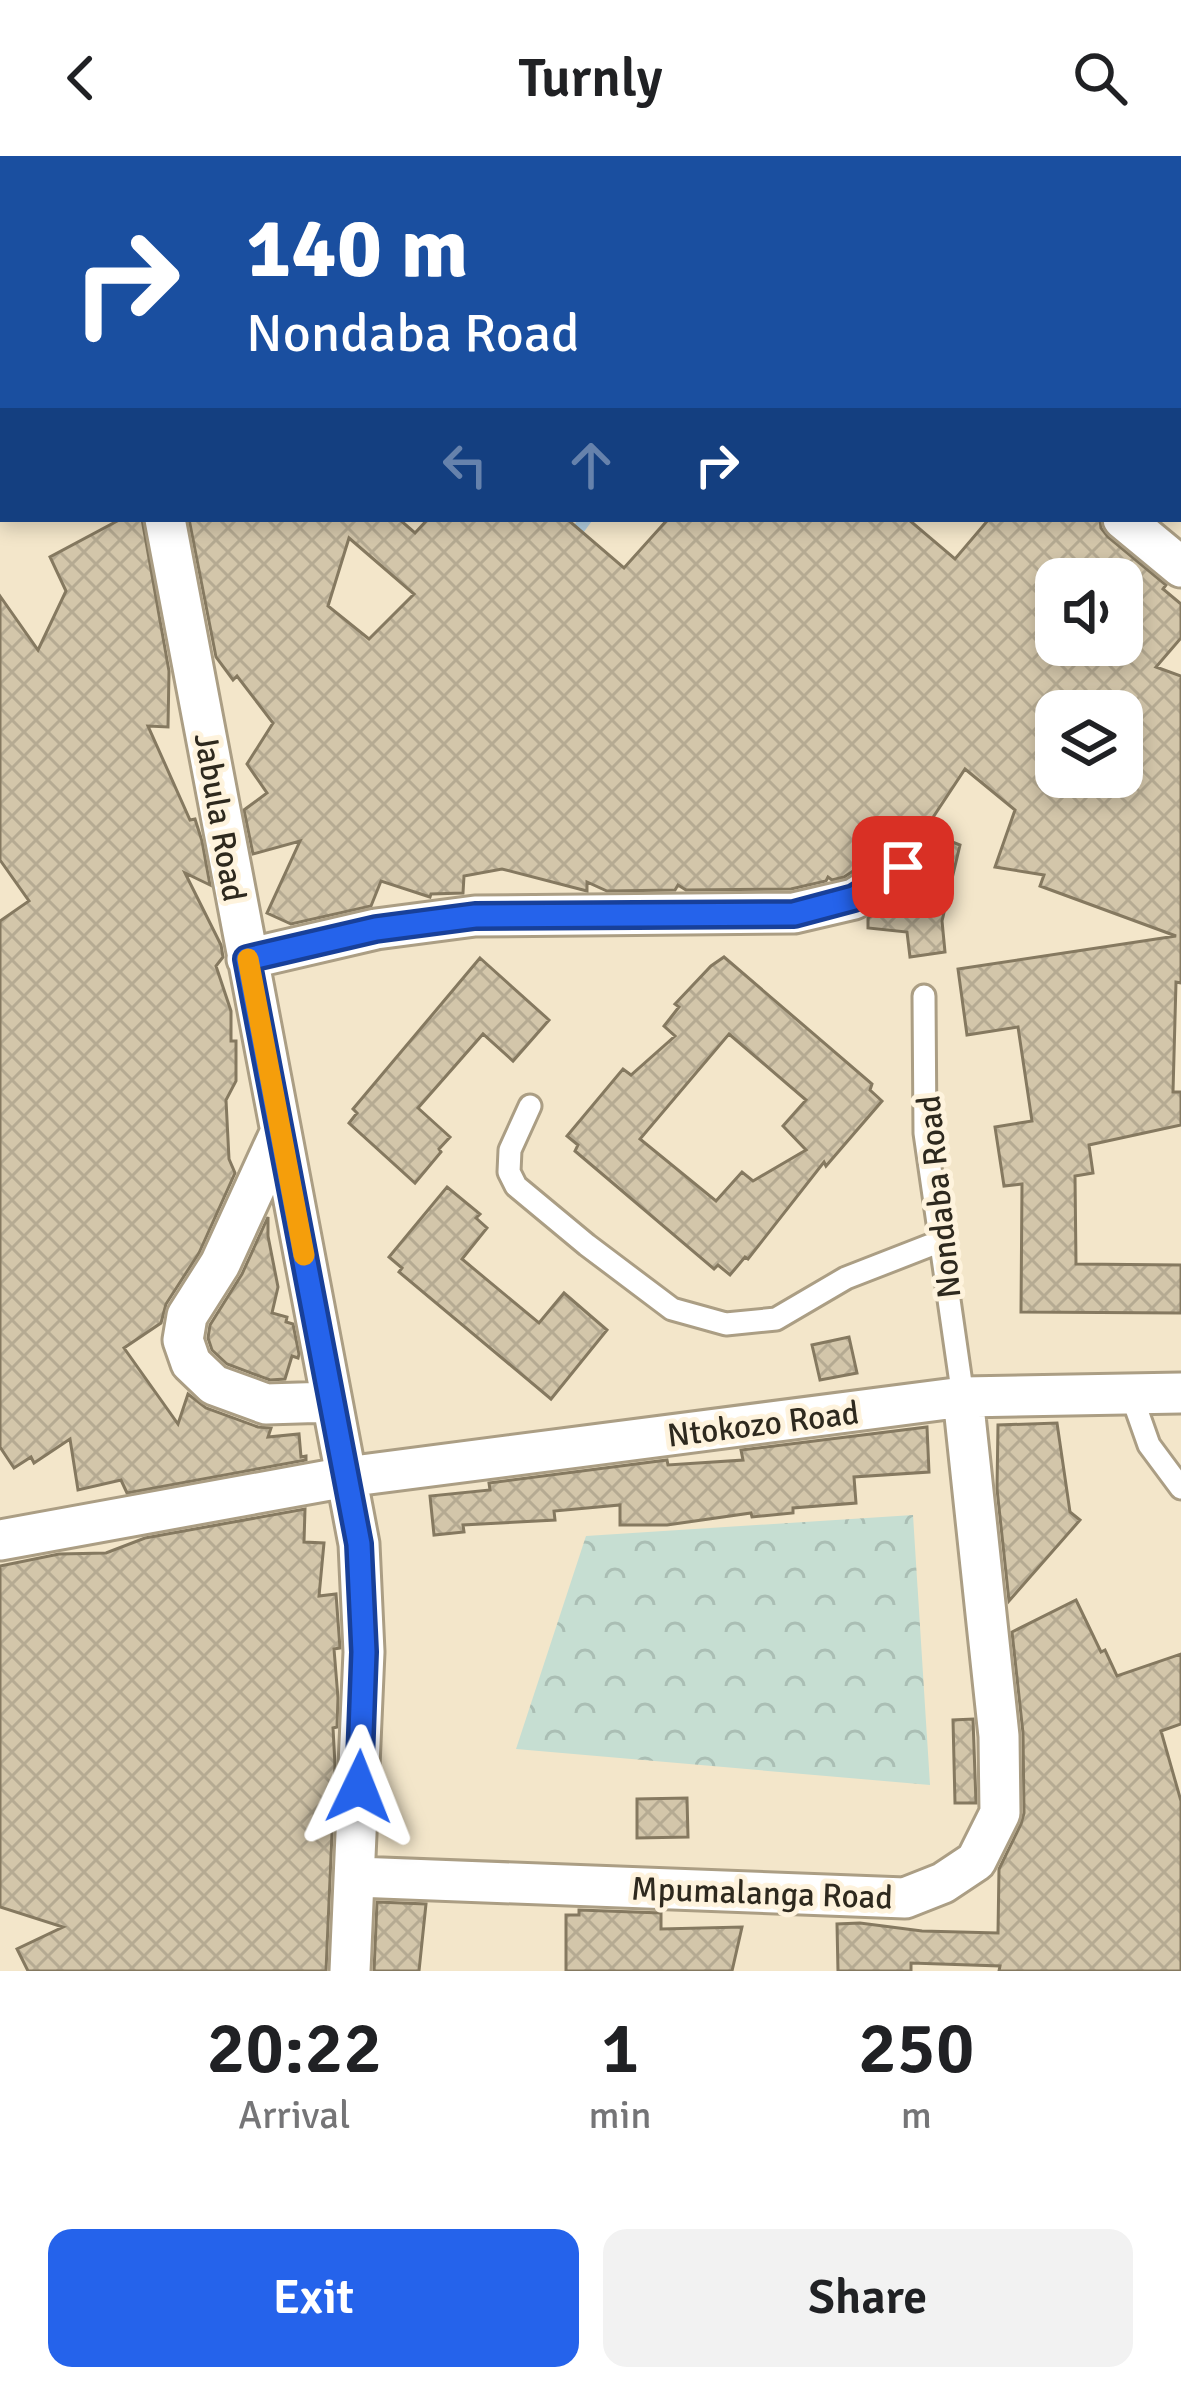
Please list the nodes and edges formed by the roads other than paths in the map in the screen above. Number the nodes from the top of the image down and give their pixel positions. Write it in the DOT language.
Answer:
graph roads {
  1 [pos="166,522"];
  2 [pos="1127,522"];
  3 [pos="1181,567"];
  4 [pos="903,867"];
  5 [pos="247,959"];
  6 [pos="924,996"];
  7 [pos="530,1106"];
  8 [pos="280,1133"];
  9 [pos="941,1241"];
  10 [pos="1181,1393"];
  11 [pos="1131,1394"];
  12 [pos="963,1396"];
  13 [pos="332,1402"];
  14 [pos="346,1477"];
  15 [pos="1178,1480"];
  16 [pos="0,1540"];
  17 [pos="356,1876"];
  18 [pos="350,1971"];
  1 -- 5 [label="street, Jabula Road"];
  2 -- 3 [label="street"];
  4 -- 5 [label="street"];
  5 -- 8 [label="street, Jabula Road"];
  6 -- 9 [label="lane, Nondaba Road"];
  7 -- 9 [label="lane"];
  8 -- 13 [label="street, Jabula Road"];
  8 -- 13 [label="street"];
  9 -- 12 [label="lane, Nondaba Road"];
  10 -- 11 [label="street, Ntokozo Road"];
  11 -- 12 [label="street, Ntokozo Road"];
  11 -- 15 [label="lane"];
  12 -- 14 [label="street, Ntokozo Road"];
  12 -- 17 [label="street, Mpumalanga Road"];
  13 -- 14 [label="street, Jabula Road"];
  14 -- 16 [label="street, Ntokozo Road"];
  14 -- 17 [label="street, Jabula Road"];
  17 -- 18 [label="street, Jabula Road"];
}
